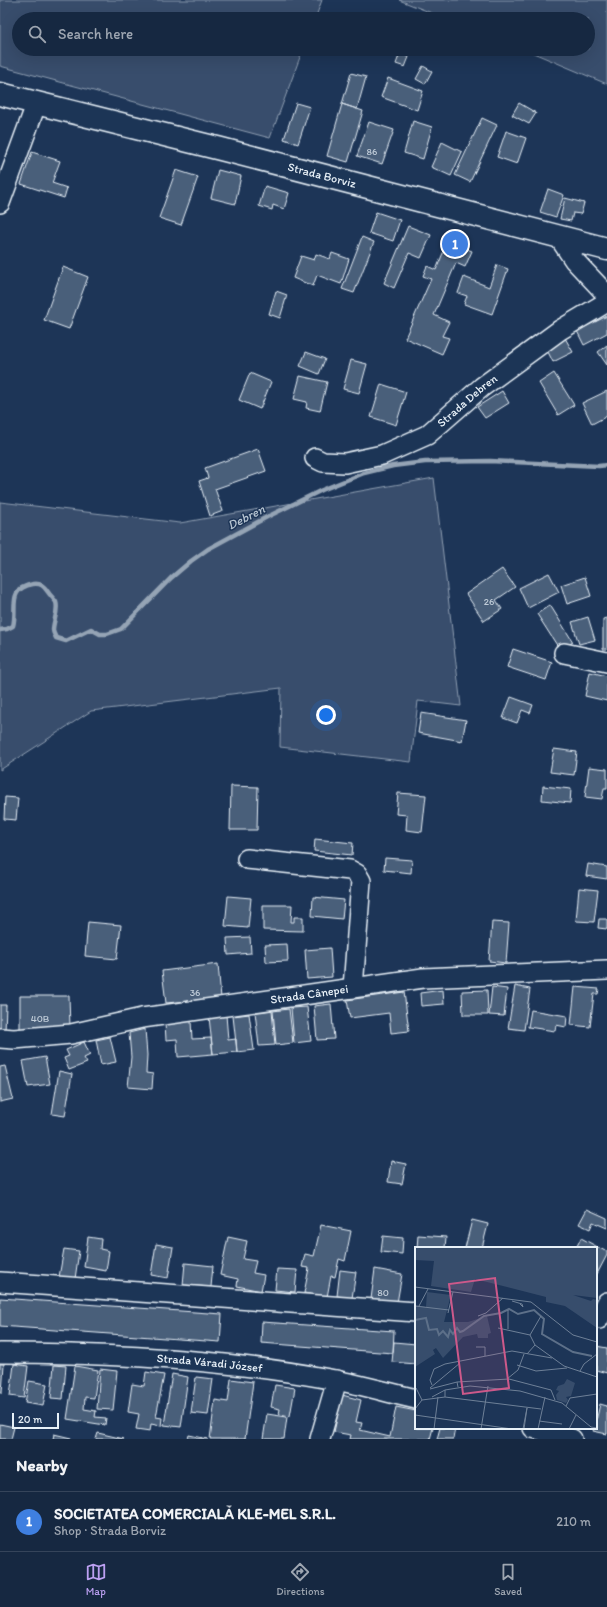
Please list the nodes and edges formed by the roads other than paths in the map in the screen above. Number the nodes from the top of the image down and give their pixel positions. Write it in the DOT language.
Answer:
graph roads {
  1 [pos="0,94"];
  2 [pos="37,102"];
  3 [pos="0,203"];
  4 [pos="558,236"];
  5 [pos="607,249"];
  6 [pos="607,295"];
  7 [pos="607,302"];
  8 [pos="315,458"];
  9 [pos="564,653"];
  10 [pos="607,662"];
  11 [pos="247,859"];
  12 [pos="607,970"];
  13 [pos="353,988"];
  14 [pos="5,1042"];
  15 [pos="0,1282"];
  16 [pos="607,1302"];
  17 [pos="415,1312"];
  18 [pos="601,1320"];
  19 [pos="0,1353"];
  20 [pos="337,1380"];
  21 [pos="415,1399"];
  22 [pos="536,1429"];
  23 [pos="320,1439"];
  24 [pos="572,1439"];
  1 -- 2 [label="main road, Strada Borviz"];
  2 -- 3 [label="street"];
  2 -- 4 [label="main road, Strada Borviz"];
  4 -- 5 [label="main road, Strada Borviz"];
  4 -- 6 [label="street"];
  7 -- 8 [label="street, Strada Debren"];
  9 -- 10 [label="street"];
  11 -- 13 [label="street"];
  12 -- 13 [label="street, Strada Cânepei"];
  13 -- 14 [label="street, Strada Cânepei"];
  15 -- 17 [label="street"];
  16 -- 18 [label="street"];
  19 -- 20 [label="street, Strada Váradi József"];
  20 -- 21 [label="street, Strada Váradi József"];
  20 -- 23 [label="street"];
  22 -- 24 [label="street"];
}
